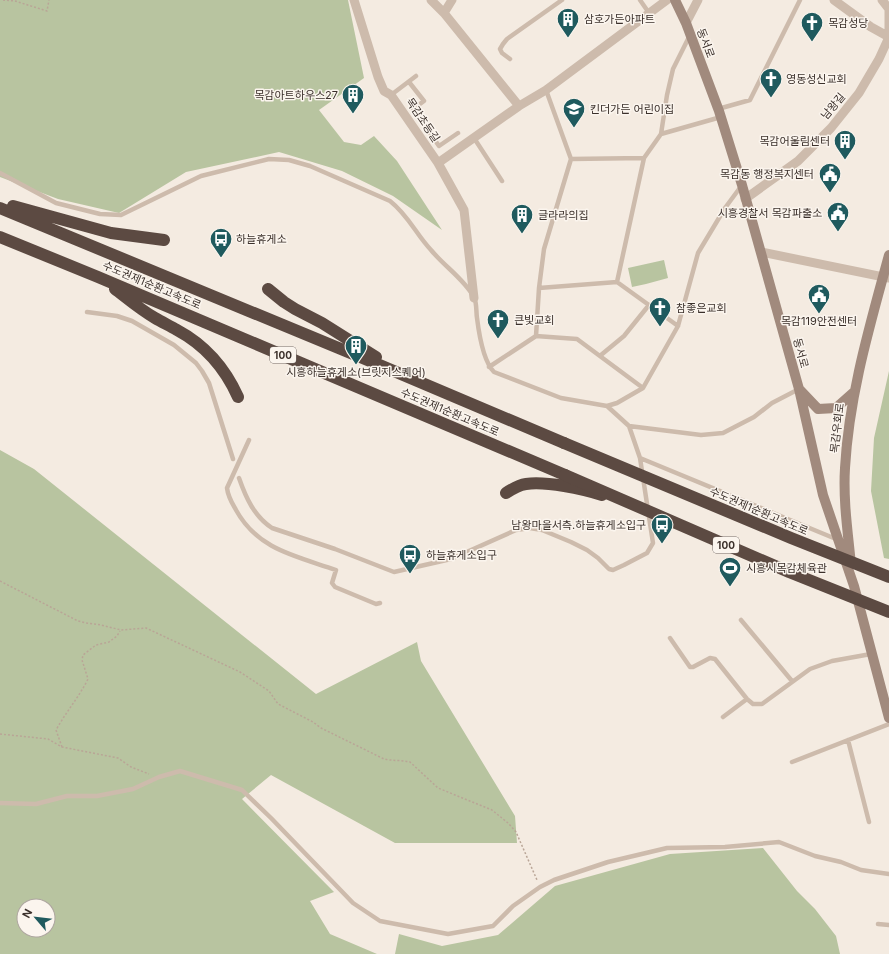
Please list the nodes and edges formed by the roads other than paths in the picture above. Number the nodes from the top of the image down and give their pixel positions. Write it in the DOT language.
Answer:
graph roads {
  1 [pos="354,0"];
  2 [pos="431,0"];
  3 [pos="452,0"];
  4 [pos="562,0"];
  5 [pos="640,0"];
  6 [pos="666,0"];
  7 [pos="675,0"];
  8 [pos="698,0"];
  9 [pos="800,0"];
  10 [pos="834,0"];
  11 [pos="882,0"];
  12 [pos="649,12"];
  13 [pos="444,13"];
  14 [pos="686,22"];
  15 [pos="690,34"];
  16 [pos="889,37"];
  17 [pos="510,59"];
  18 [pos="416,76"];
  19 [pos="409,82"];
  20 [pos="546,90"];
  21 [pos="391,95"];
  22 [pos="519,106"];
  23 [pos="720,113"];
  24 [pos="458,132"];
  25 [pos="661,134"];
  26 [pos="474,138"];
  27 [pos="644,158"];
  28 [pos="571,159"];
  29 [pos="438,163"];
  30 [pos="0,173"];
  31 [pos="502,181"];
  32 [pos="742,185"];
  33 [pos="745,199"];
  34 [pos="0,203"];
  35 [pos="0,208"];
  36 [pos="0,237"];
  37 [pos="164,240"];
  38 [pos="761,252"];
  39 [pos="889,255"];
  40 [pos="98,277"];
  41 [pos="886,277"];
  42 [pos="617,282"];
  43 [pos="539,288"];
  44 [pos="268,289"];
  45 [pos="474,298"];
  46 [pos="649,305"];
  47 [pos="87,312"];
  48 [pos="678,326"];
  49 [pos="536,336"];
  50 [pos="601,355"];
  51 [pos="489,367"];
  52 [pos="406,376"];
  53 [pos="643,388"];
  54 [pos="799,389"];
  55 [pos="854,392"];
  56 [pos="238,397"];
  57 [pos="607,406"];
  58 [pos="629,426"];
  59 [pos="249,440"];
  60 [pos="640,458"];
  61 [pos="233,459"];
  62 [pos="239,478"];
  63 [pos="506,493"];
  64 [pos="632,505"];
  65 [pos="838,539"];
  66 [pos="889,577"];
  67 [pos="854,586"];
  68 [pos="380,603"];
  69 [pos="889,612"];
  70 [pos="741,620"];
  71 [pos="670,638"];
  72 [pos="871,654"];
  73 [pos="792,681"];
  74 [pos="747,699"];
  75 [pos="723,717"];
  76 [pos="889,718"];
  77 [pos="889,724"];
  78 [pos="848,740"];
  79 [pos="792,762"];
  80 [pos="0,803"];
  81 [pos="869,822"];
  82 [pos="889,874"];
  83 [pos="878,924"];
  84 [pos="889,925"];
  1 -- 21 [label="street, 목감초등길"];
  2 -- 13 [label="street"];
  3 -- 13 [label="street"];
  4 -- 17 [label="lane"];
  5 -- 12 [label="lane"];
  6 -- 12 [label="street"];
  7 -- 14 [label="street, 동서로"];
  8 -- 14 [label="street"];
  9 -- 23 [label="lane"];
  10 -- 16 [label="street"];
  11 -- 16 [label="street, 남왕길"];
  12 -- 20 [label="street"];
  13 -- 22 [label="street"];
  14 -- 15 [label="street, 동서로"];
  15 -- 23 [label="street, 동서로"];
  15 -- 25 [label="lane"];
  16 -- 33 [label="street, 남왕길"];
  18 -- 19 [label="lane"];
  19 -- 21 [label="lane"];
  19 -- 24 [label="lane"];
  20 -- 22 [label="street"];
  20 -- 28 [label="lane"];
  21 -- 29 [label="street, 목감초등길"];
  22 -- 26 [label="street"];
  23 -- 25 [label="lane"];
  23 -- 32 [label="street, 동서로"];
  25 -- 27 [label="lane"];
  26 -- 29 [label="street"];
  26 -- 31 [label="lane"];
  27 -- 28 [label="lane"];
  27 -- 42 [label="lane"];
  28 -- 43 [label="lane"];
  29 -- 45 [label="street, 목감초등길"];
  30 -- 45 [label="lane"];
  32 -- 33 [label="street, 동서로"];
  32 -- 48 [label="lane"];
  33 -- 38 [label="street, 동서로"];
  34 -- 37 [label="highway"];
  35 -- 52 [label="highway, 수도권제1순환고속도로 / 100"];
  36 -- 40 [label="highway, 수도권제1순환고속도로 / 100"];
  38 -- 41 [label="street"];
  38 -- 54 [label="street, 동서로"];
  39 -- 41 [label="street, 목감우회로"];
  40 -- 56 [label="highway"];
  40 -- 64 [label="highway, 수도권제1순환고속도로 / 100, bridge"];
  41 -- 55 [label="street, 목감우회로"];
  42 -- 43 [label="lane"];
  42 -- 46 [label="lane"];
  43 -- 49 [label="lane"];
  44 -- 52 [label="highway"];
  45 -- 51 [label="lane"];
  46 -- 48 [label="lane"];
  46 -- 50 [label="lane"];
  47 -- 61 [label="lane"];
  48 -- 53 [label="lane"];
  49 -- 50 [label="lane"];
  49 -- 51 [label="lane"];
  50 -- 53 [label="lane"];
  51 -- 57 [label="lane"];
  52 -- 66 [label="highway, 수도권제1순환고속도로 / 100, bridge"];
  53 -- 57 [label="lane"];
  54 -- 55 [label="street"];
  54 -- 58 [label="lane"];
  54 -- 65 [label="street, 동서로"];
  55 -- 67 [label="street, 목감우회로"];
  57 -- 58 [label="lane"];
  58 -- 60 [label="lane"];
  59 -- 68 [label="lane"];
  60 -- 62 [label="lane"];
  60 -- 65 [label="lane"];
  63 -- 64 [label="highway"];
  64 -- 69 [label="highway, 수도권제1순환고속도로 / 100, bridge"];
  65 -- 67 [label="street, 동서로"];
  67 -- 72 [label="street, 동서로"];
  70 -- 73 [label="lane"];
  71 -- 74 [label="lane"];
  72 -- 73 [label="lane"];
  72 -- 76 [label="street, 동서로"];
  73 -- 74 [label="lane"];
  74 -- 75 [label="lane"];
  77 -- 78 [label="lane"];
  78 -- 79 [label="lane"];
  78 -- 81 [label="lane"];
  80 -- 82 [label="lane"];
  83 -- 84 [label="lane"];
}
